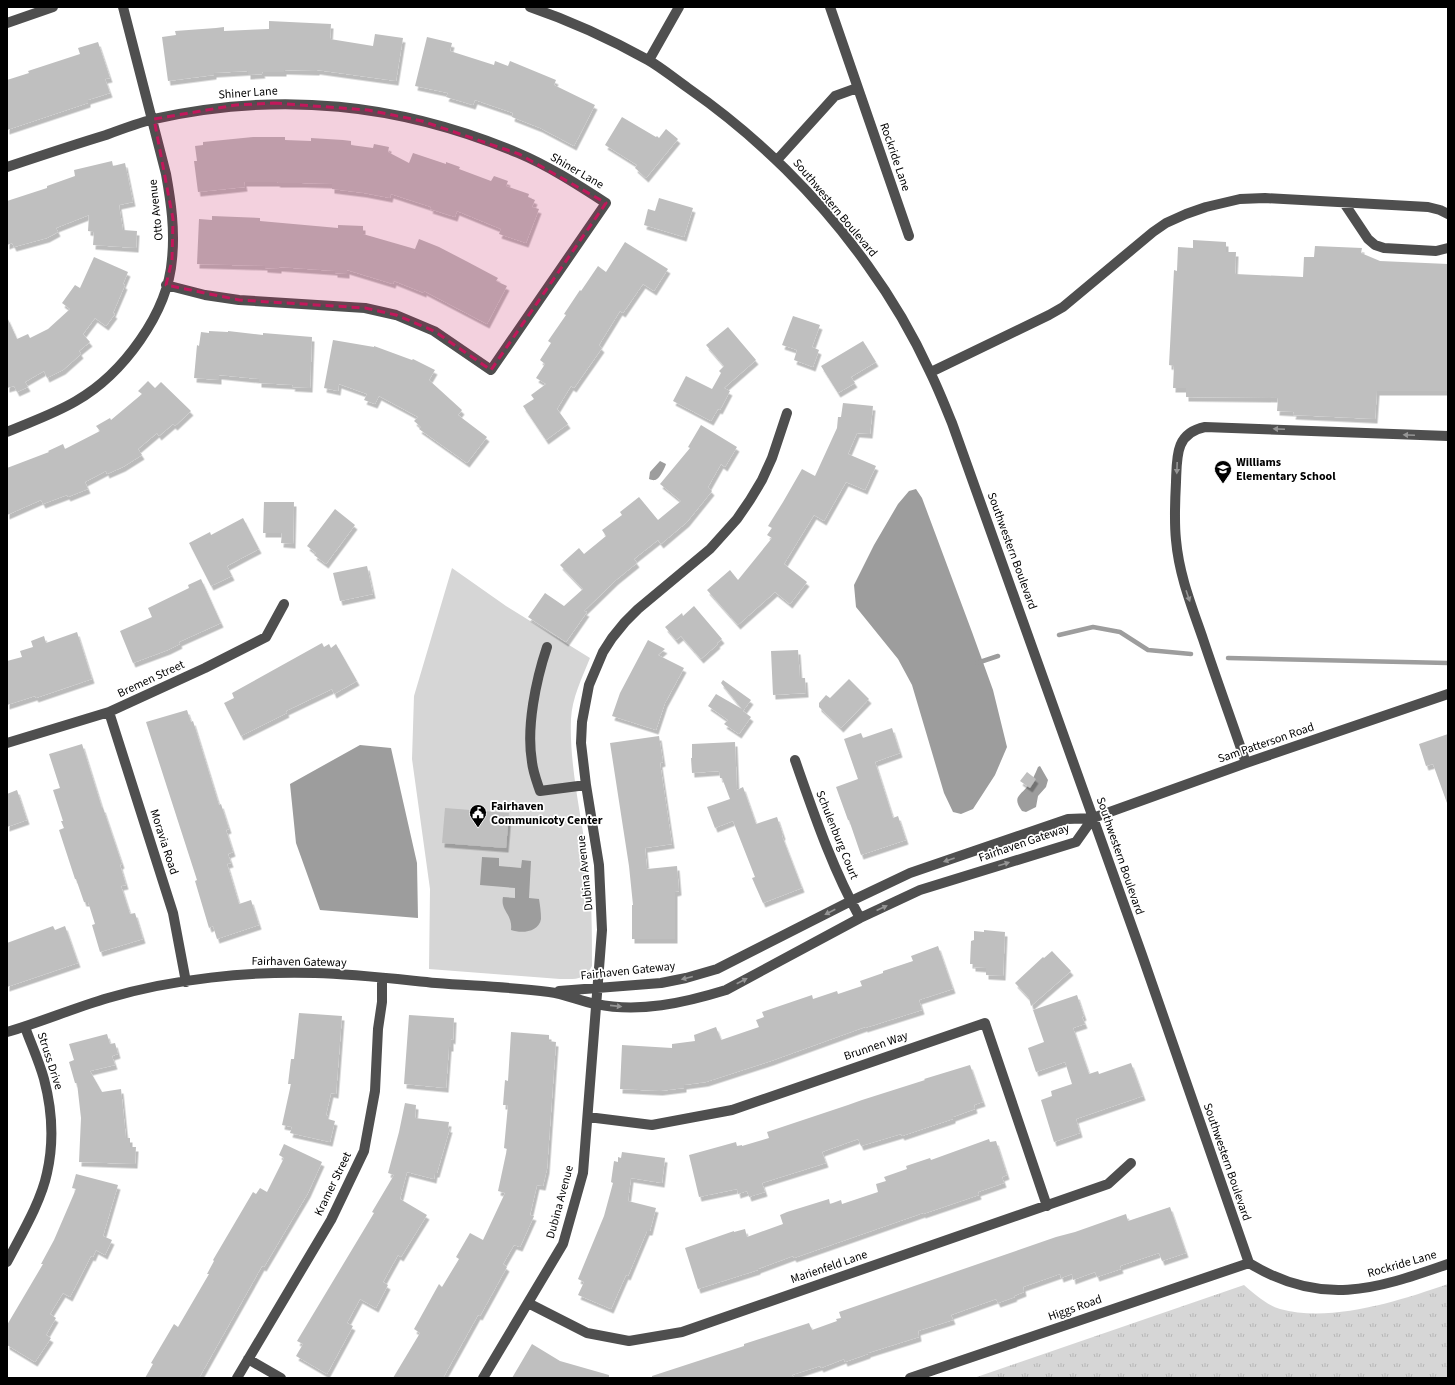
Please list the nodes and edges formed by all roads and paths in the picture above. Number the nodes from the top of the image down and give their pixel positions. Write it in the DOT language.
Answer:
graph roads {
  1 [pos="53,7"];
  2 [pos="124,7"];
  3 [pos="530,7"];
  4 [pos="679,7"];
  5 [pos="830,7"];
  6 [pos="7,23"];
  7 [pos="649,60"];
  8 [pos="857,88"];
  9 [pos="152,120"];
  10 [pos="777,160"];
  11 [pos="7,167"];
  12 [pos="1344,203"];
  13 [pos="1448,214"];
  14 [pos="908,236"];
  15 [pos="1448,248"];
  16 [pos="166,285"];
  17 [pos="931,372"];
  18 [pos="788,414"];
  19 [pos="7,432"];
  20 [pos="1448,436"];
  21 [pos="284,604"];
  22 [pos="547,647"];
  23 [pos="1448,694"];
  24 [pos="109,712"];
  25 [pos="7,743"];
  26 [pos="795,760"];
  27 [pos="1246,763"];
  28 [pos="586,785"];
  29 [pos="1093,818"];
  30 [pos="851,901"];
  31 [pos="860,918"];
  32 [pos="382,978"];
  33 [pos="186,982"];
  34 [pos="598,988"];
  35 [pos="551,992"];
  36 [pos="597,1004"];
  37 [pos="25,1027"];
  38 [pos="7,1032"];
  39 [pos="588,1116"];
  40 [pos="1131,1163"];
  41 [pos="1047,1206"];
  42 [pos="7,1262"];
  43 [pos="1249,1264"];
  44 [pos="1448,1264"];
  45 [pos="528,1303"];
  46 [pos="248,1359"];
  47 [pos="237,1378"];
  48 [pos="281,1378"];
  49 [pos="483,1378"];
  50 [pos="910,1378"];
  1 -- 6 [label="street"];
  2 -- 9 [label="street, Otto Avenue"];
  3 -- 7 [label="street, Southwestern Boulevard"];
  4 -- 7 [label="street"];
  5 -- 8 [label="street, Rockride Lane"];
  7 -- 10 [label="street, Southwestern Boulevard"];
  8 -- 10 [label="street"];
  8 -- 14 [label="street, Rockride Lane"];
  9 -- 11 [label="street, Shiner Lane"];
  9 -- 16 [label="street, Otto Avenue"];
  9 -- 16 [label="street, Shiner Lane"];
  10 -- 17 [label="street, Southwestern Boulevard"];
  12 -- 13 [label="street"];
  12 -- 15 [label="street"];
  12 -- 17 [label="street"];
  16 -- 19 [label="street, Otto Avenue"];
  17 -- 29 [label="street, Southwestern Boulevard"];
  18 -- 28 [label="street, Dubina Avenue"];
  20 -- 27 [label="street, one-way"];
  21 -- 24 [label="street, Bremen Street"];
  22 -- 28 [label="street"];
  23 -- 27 [label="street, Sam Patterson Road"];
  24 -- 25 [label="street, Bremen Street"];
  24 -- 33 [label="street, Moravia Road"];
  26 -- 30 [label="street, Schulenburg Court"];
  27 -- 29 [label="street, Sam Patterson Road"];
  28 -- 34 [label="street, Dubina Avenue"];
  29 -- 30 [label="street, Fairhaven Gateway, one-way"];
  31 -- 29 [label="street, Fairhaven Gateway, one-way"];
  29 -- 43 [label="street, Southwestern Boulevard"];
  30 -- 31 [label="street, Schulenburg Court"];
  30 -- 34 [label="street, Fairhaven Gateway, one-way"];
  36 -- 31 [label="street, Fairhaven Gateway, one-way"];
  32 -- 33 [label="street, Fairhaven Gateway"];
  32 -- 35 [label="street, Fairhaven Gateway"];
  32 -- 46 [label="street, Kramer Street"];
  33 -- 37 [label="street, Fairhaven Gateway"];
  34 -- 35 [label="street, Fairhaven Gateway"];
  34 -- 36 [label="street, Dubina Avenue"];
  35 -- 36 [label="street, Fairhaven Gateway"];
  36 -- 39 [label="street, Dubina Avenue"];
  37 -- 38 [label="street, Fairhaven Gateway"];
  37 -- 42 [label="street, Struss Drive"];
  39 -- 41 [label="street, Brunnen Way"];
  39 -- 45 [label="street, Dubina Avenue"];
  40 -- 41 [label="street, Marienfeld Lane"];
  41 -- 45 [label="street, Marienfeld Lane"];
  43 -- 44 [label="street, Rockride Lane"];
  43 -- 50 [label="street, Higgs Road"];
  45 -- 49 [label="street, Dubina Avenue"];
  46 -- 47 [label="street, Kramer Street"];
  46 -- 48 [label="street"];
}
